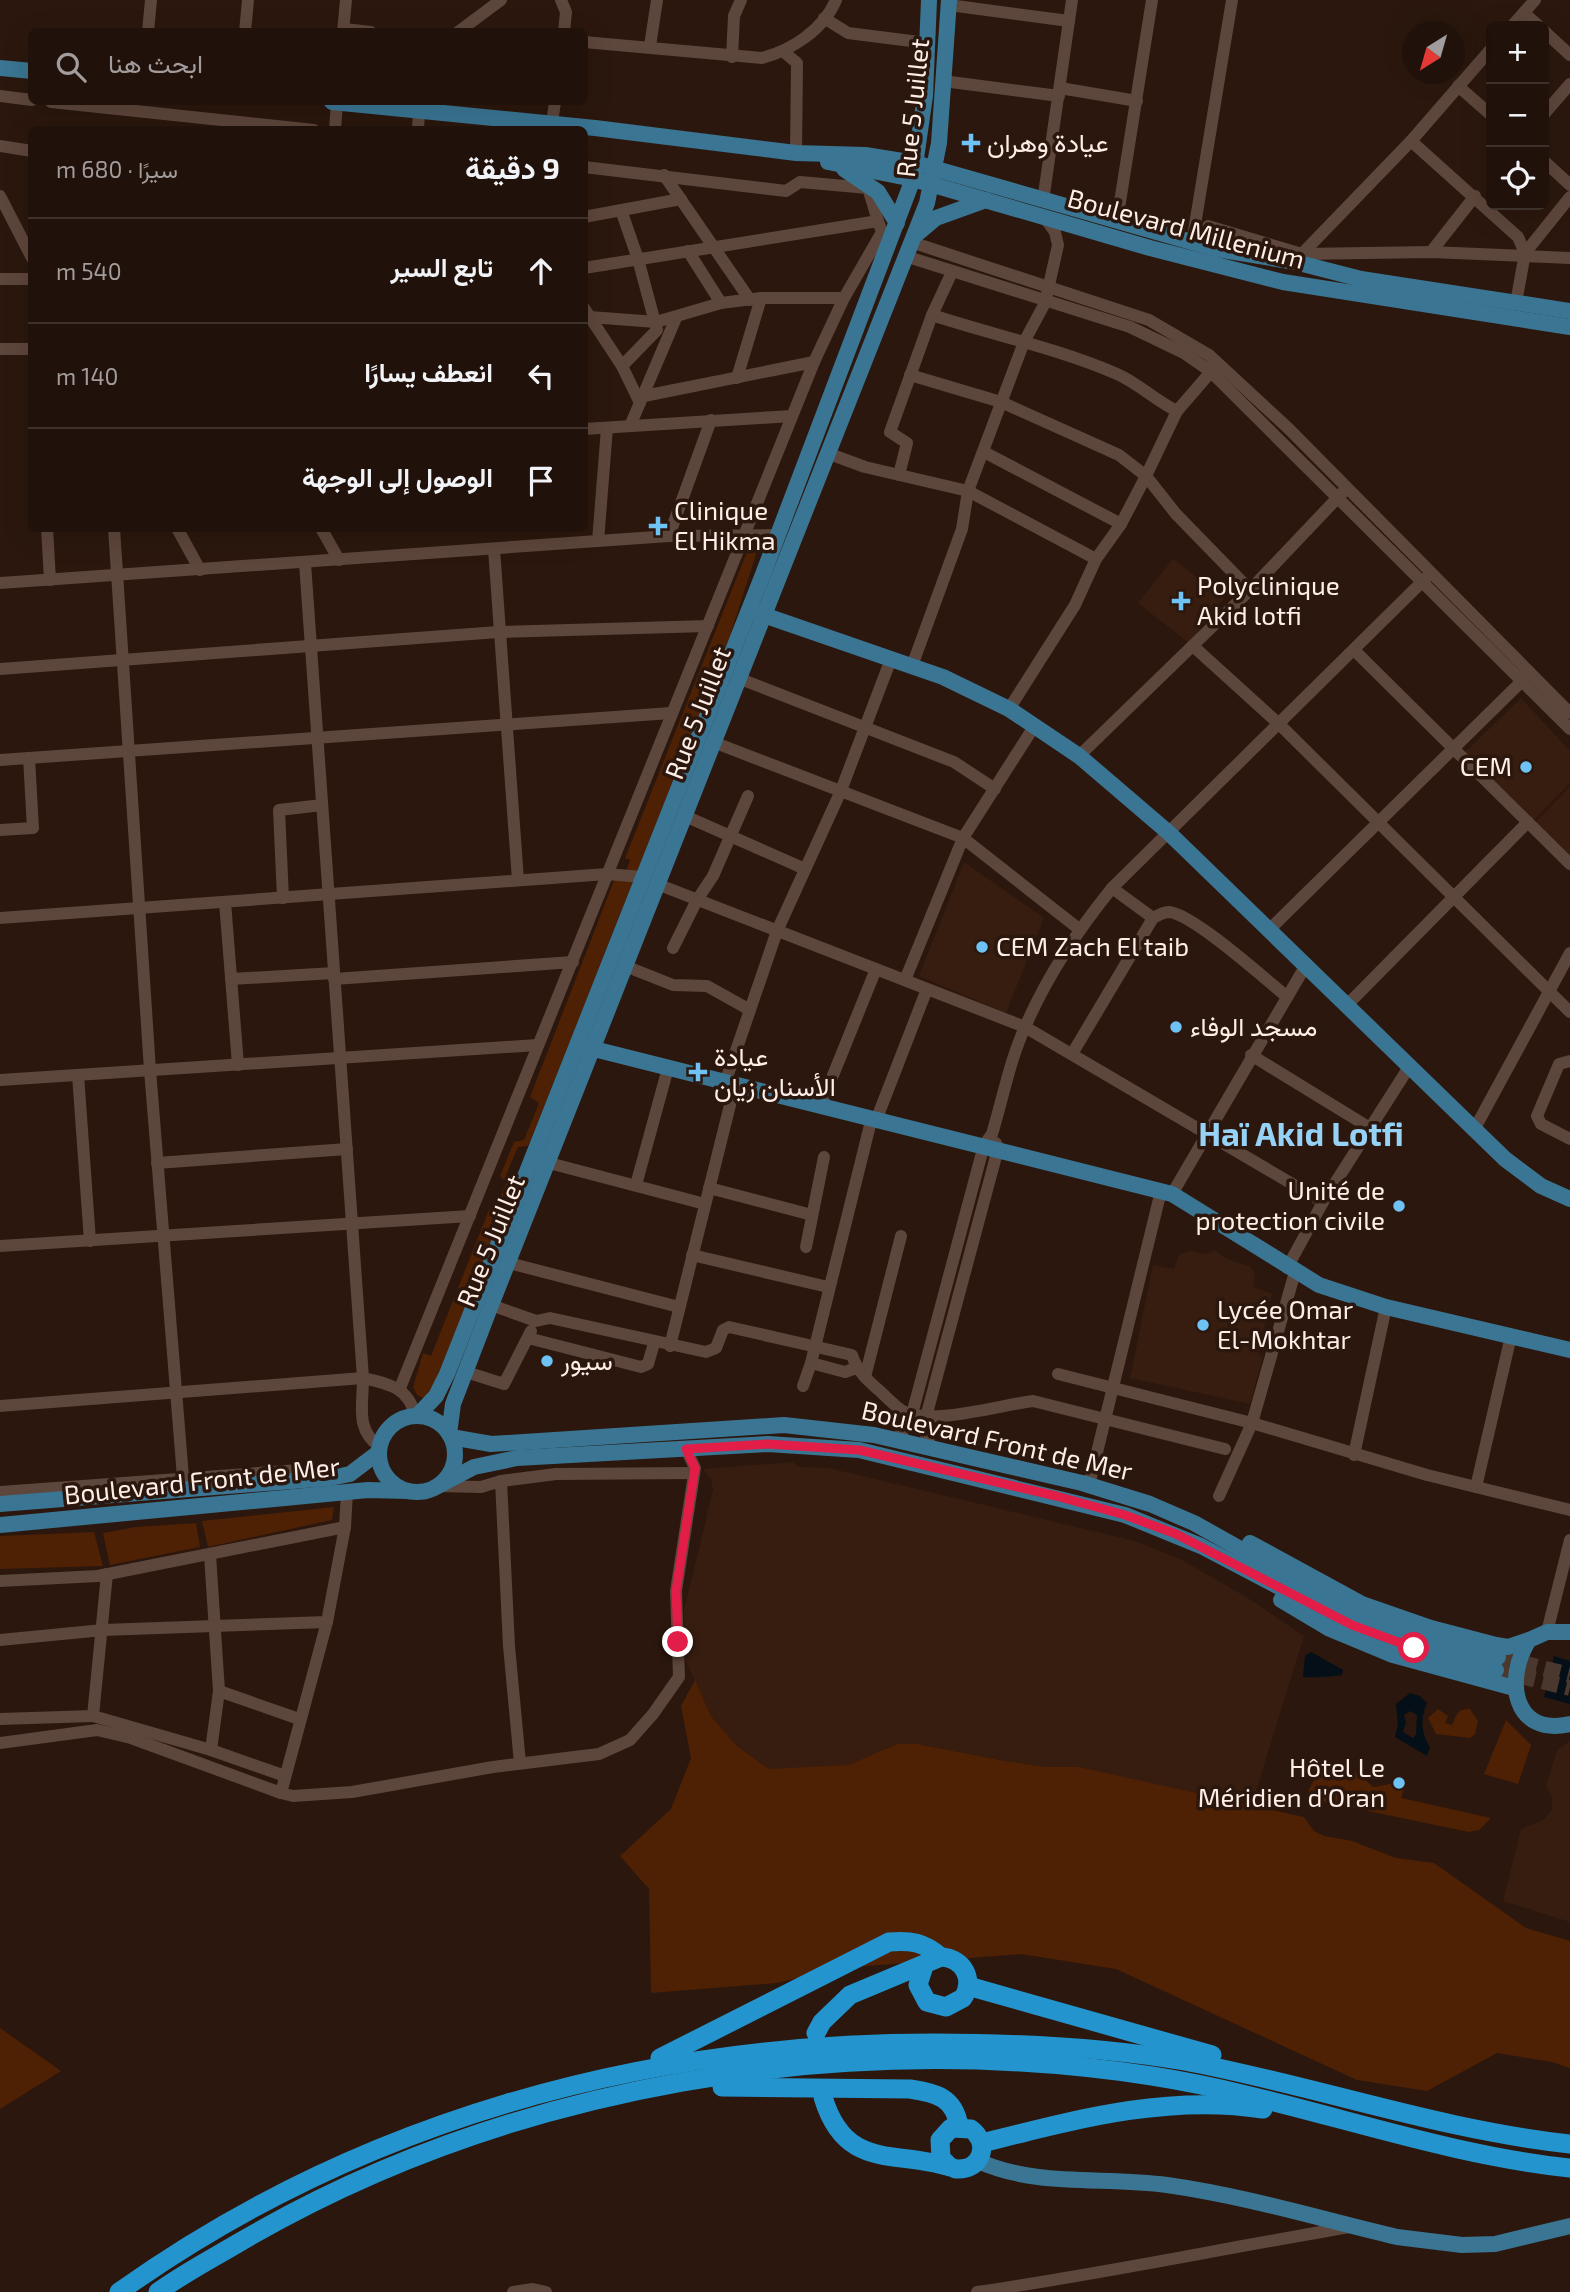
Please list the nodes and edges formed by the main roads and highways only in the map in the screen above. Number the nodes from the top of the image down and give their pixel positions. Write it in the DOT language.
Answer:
graph roads {
  1 [pos="929,0"];
  2 [pos="949,2"];
  3 [pos="0,68"];
  4 [pos="28,71"];
  5 [pos="367,105"];
  6 [pos="544,126"];
  7 [pos="588,131"];
  8 [pos="796,153"];
  9 [pos="832,163"];
  10 [pos="914,171"];
  11 [pos="932,176"];
  12 [pos="986,200"];
  13 [pos="887,227"];
  14 [pos="909,245"];
  15 [pos="1570,311"];
  16 [pos="1570,327"];
  17 [pos="756,612"];
  18 [pos="650,881"];
  19 [pos="585,1047"];
  20 [pos="1570,1199"];
  21 [pos="1570,1350"];
  22 [pos="416,1416"];
  23 [pos="450,1435"];
  24 [pos="379,1450"];
  25 [pos="438,1486"];
  26 [pos="408,1491"];
  27 [pos="0,1504"];
  28 [pos="1150,1504"];
  29 [pos="0,1525"];
  30 [pos="1201,1546"];
  31 [pos="1570,1632"];
  32 [pos="1529,1640"];
  33 [pos="1514,1688"];
  34 [pos="1570,1724"];
  35 [pos="932,1962"];
  36 [pos="885,1981"];
  37 [pos="968,1986"];
  38 [pos="923,1997"];
  39 [pos="816,2033"];
  40 [pos="626,2073"];
  41 [pos="655,2088"];
  42 [pos="823,2096"];
  43 [pos="1383,2108"];
  44 [pos="959,2126"];
  45 [pos="1378,2129"];
  46 [pos="940,2140"];
  47 [pos="1570,2144"];
  48 [pos="980,2152"];
  49 [pos="895,2158"];
  50 [pos="950,2167"];
  51 [pos="1570,2168"];
  52 [pos="1570,2226"];
  53 [pos="119,2292"];
  54 [pos="158,2292"];
  1 -- 10 [label="main road, Rue 5 Juillet"];
  2 -- 11 [label="main road, Rue 5 Juillet"];
  3 -- 4 [label="main road"];
  5 -- 6 [label="main road, Boulevard Millenium"];
  7 -- 8 [label="main road, Boulevard Millenium"];
  8 -- 9 [label="main road, Boulevard Millenium"];
  8 -- 10 [label="main road, Boulevard Millenium"];
  9 -- 10 [label="main road, Boulevard Millenium"];
  9 -- 13 [label="main road"];
  10 -- 11 [label="main road, Boulevard Millenium"];
  10 -- 13 [label="main road, Rue 5 Juillet"];
  11 -- 12 [label="main road, Boulevard Millenium"];
  11 -- 14 [label="main road, Rue 5 Juillet"];
  11 -- 15 [label="main road, Boulevard Millenium"];
  12 -- 14 [label="main road"];
  12 -- 16 [label="main road, Boulevard Millenium"];
  13 -- 17 [label="main road, Rue 5 Juillet"];
  14 -- 17 [label="main road, Rue 5 Juillet"];
  17 -- 18 [label="main road, Rue 5 Juillet"];
  17 -- 18 [label="main road, Rue 5 Juillet"];
  17 -- 20 [label="main road"];
  18 -- 19 [label="main road, Rue 5 Juillet"];
  18 -- 19 [label="main road, Rue 5 Juillet"];
  19 -- 21 [label="main road"];
  19 -- 22 [label="main road, Rue 5 Juillet"];
  19 -- 23 [label="main road, Rue 5 Juillet"];
  22 -- 23 [label="main road"];
  22 -- 24 [label="main road"];
  23 -- 25 [label="main road"];
  23 -- 28 [label="main road, Boulevard Front de Mer"];
  24 -- 26 [label="main road"];
  24 -- 27 [label="main road, Boulevard Front de Mer"];
  25 -- 26 [label="main road"];
  25 -- 30 [label="main road"];
  26 -- 29 [label="main road, Boulevard Front de Mer"];
  28 -- 30 [label="main road, Boulevard Front de Mer"];
  28 -- 32 [label="main road"];
  30 -- 33 [label="main road"];
  31 -- 32 [label="main road"];
  32 -- 33 [label="main road"];
  33 -- 34 [label="main road"];
  35 -- 36 [label="highway"];
  35 -- 37 [label="highway"];
  35 -- 38 [label="highway"];
  35 -- 40 [label="highway"];
  36 -- 38 [label="highway"];
  36 -- 39 [label="highway"];
  37 -- 38 [label="highway"];
  37 -- 43 [label="highway"];
  40 -- 43 [label="highway"];
  40 -- 53 [label="highway"];
  41 -- 44 [label="highway"];
  41 -- 45 [label="highway"];
  41 -- 54 [label="highway"];
  42 -- 49 [label="highway"];
  43 -- 47 [label="highway"];
  44 -- 46 [label="highway"];
  44 -- 48 [label="highway"];
  45 -- 48 [label="highway"];
  45 -- 51 [label="highway"];
  46 -- 49 [label="highway"];
  46 -- 50 [label="highway"];
  48 -- 50 [label="highway"];
  48 -- 52 [label="main road"];
  49 -- 50 [label="highway"];
}
